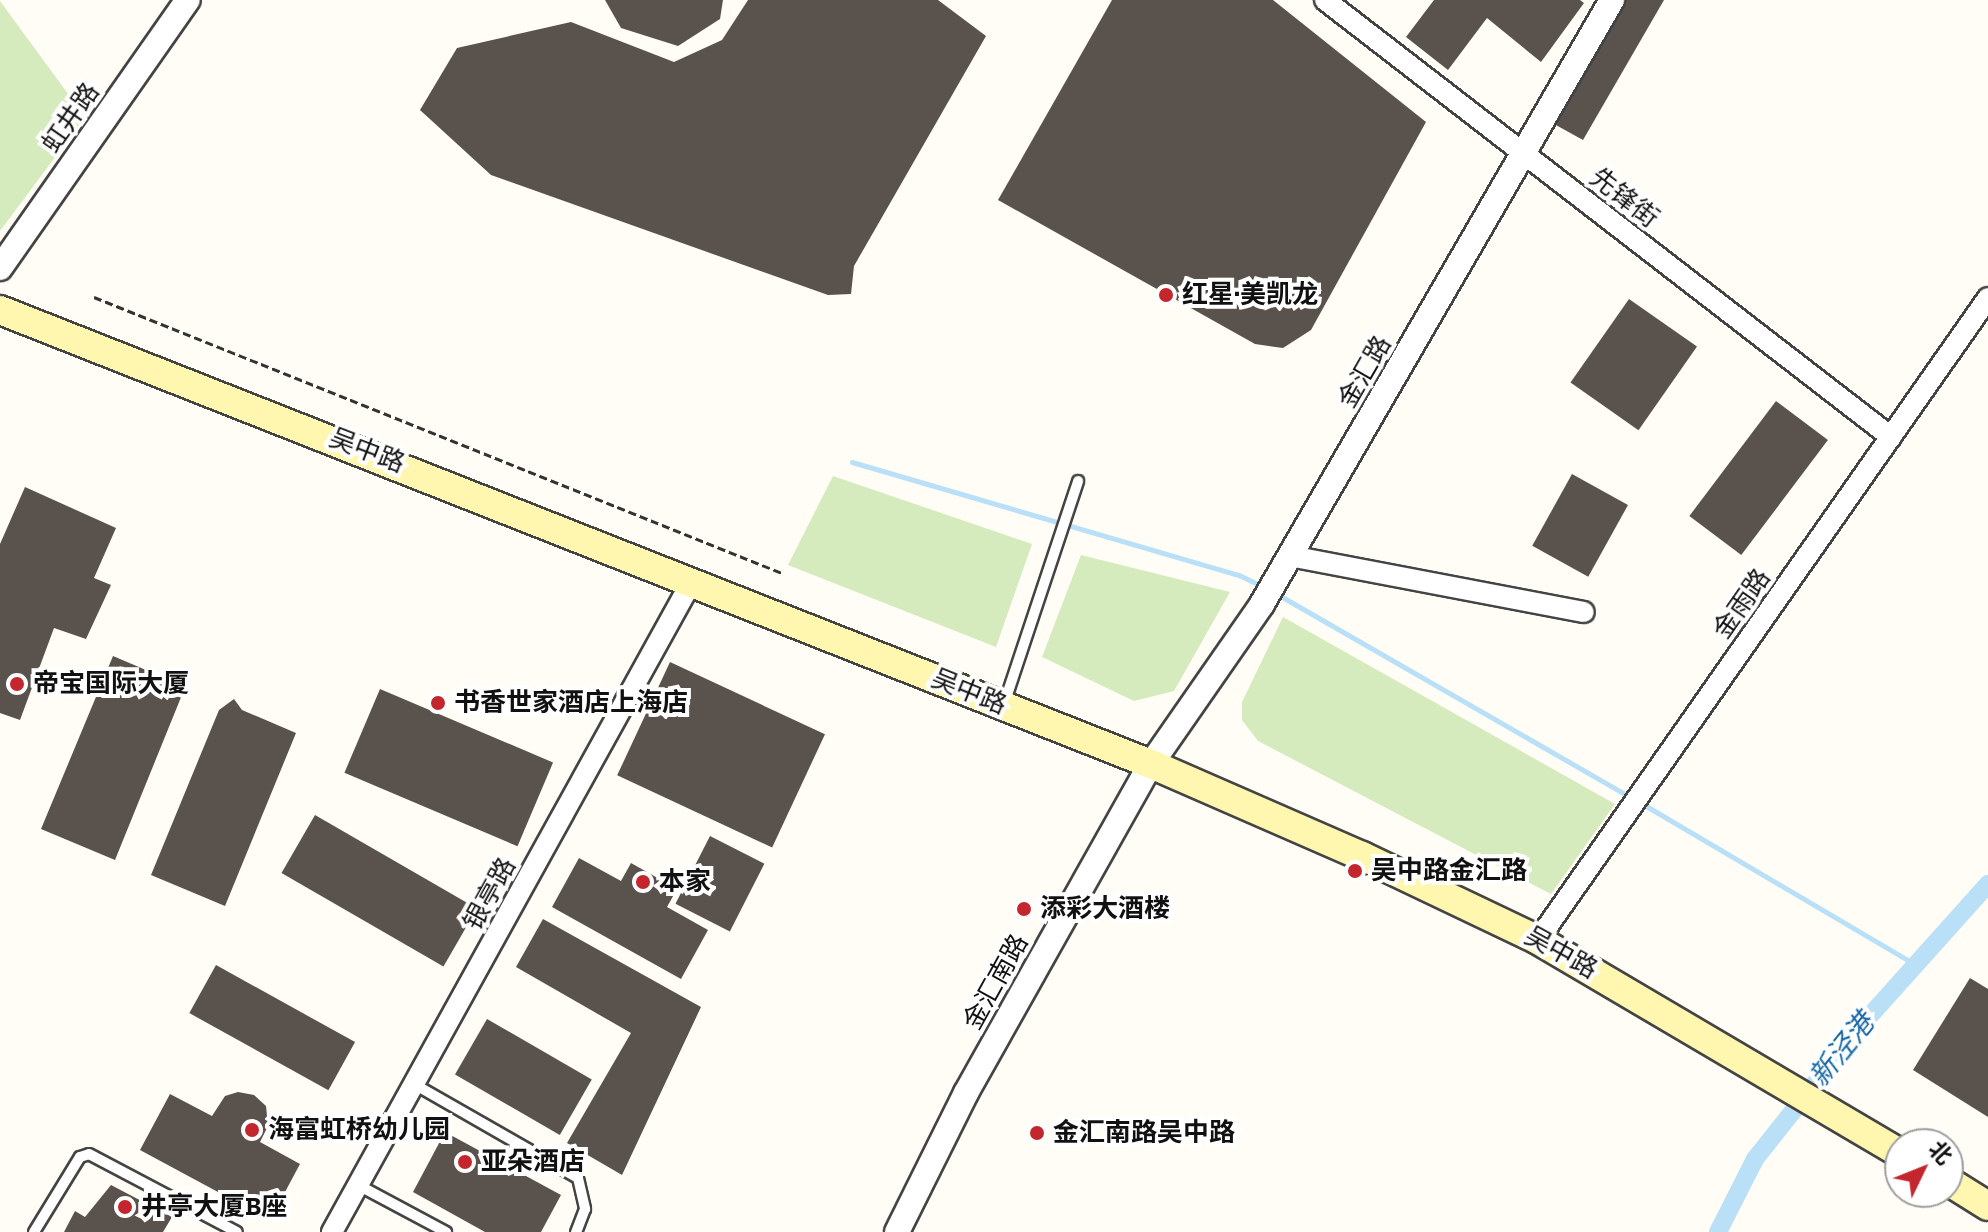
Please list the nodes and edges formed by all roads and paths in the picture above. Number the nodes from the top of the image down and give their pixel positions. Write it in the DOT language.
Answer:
graph roads {
  1 [pos="188,0"];
  2 [pos="1325,0"];
  3 [pos="1612,0"];
  4 [pos="1525,153"];
  5 [pos="0,268"];
  6 [pos="94,297"];
  7 [pos="1988,298"];
  8 [pos="0,310"];
  9 [pos="1891,437"];
  10 [pos="1076,487"];
  11 [pos="1286,562"];
  12 [pos="782,573"];
  13 [pos="692,581"];
  14 [pos="1584,612"];
  15 [pos="1004,706"];
  16 [pos="1151,764"];
  17 [pos="1538,940"];
  18 [pos="414,1084"];
  19 [pos="1884,1143"];
  20 [pos="358,1185"];
  21 [pos="1964,1191"];
  22 [pos="1988,1206"];
  23 [pos="34,1232"];
  24 [pos="237,1232"];
  25 [pos="332,1232"];
  26 [pos="446,1232"];
  27 [pos="576,1232"];
  28 [pos="897,1232"];
  1 -- 5 [label="street, 虹井路"];
  2 -- 4 [label="street, 先锋街"];
  3 -- 4 [label="street, 金汇路"];
  4 -- 9 [label="street, 先锋街"];
  4 -- 11 [label="street, 金汇路"];
  6 -- 12 [label="path"];
  7 -- 9 [label="street, 金雨路"];
  8 -- 13 [label="main road, 吴中路"];
  9 -- 17 [label="street, 金雨路"];
  10 -- 15 [label="lane"];
  11 -- 14 [label="street"];
  11 -- 16 [label="street, 金汇路"];
  13 -- 15 [label="main road, 吴中路"];
  13 -- 18 [label="street, 银亭路"];
  15 -- 16 [label="main road, 吴中路"];
  16 -- 17 [label="main road, 吴中路"];
  16 -- 28 [label="street, 金汇南路"];
  17 -- 19 [label="main road, 吴中路"];
  18 -- 20 [label="street, 银亭路"];
  18 -- 27 [label="lane"];
  20 -- 25 [label="street, 银亭路"];
  20 -- 26 [label="lane"];
  21 -- 22 [label="main road"];
  23 -- 24 [label="lane"];
}
